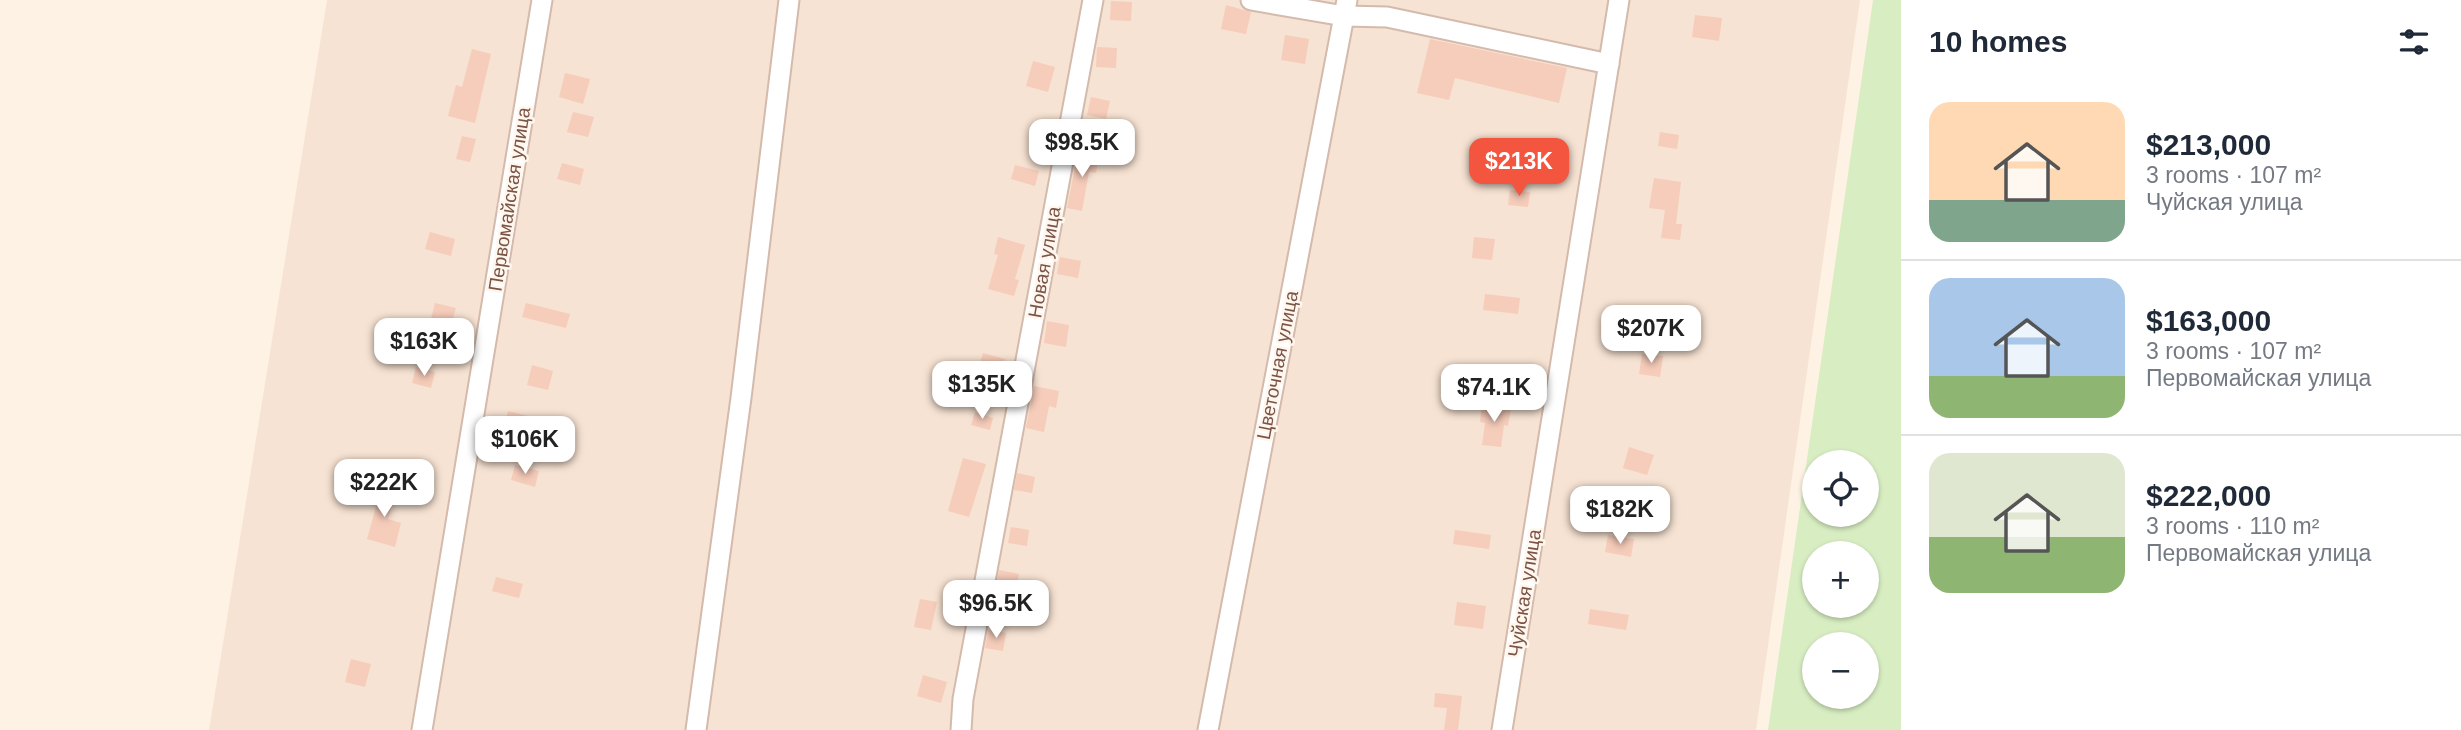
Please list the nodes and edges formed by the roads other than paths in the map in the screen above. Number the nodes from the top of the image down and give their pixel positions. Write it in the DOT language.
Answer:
graph roads {
  1 [pos="542,0"];
  2 [pos="789,0"];
  3 [pos="1093,0"];
  4 [pos="1251,0"];
  5 [pos="1619,0"];
  6 [pos="1345,8"];
  7 [pos="1609,64"];
  8 [pos="422,730"];
  9 [pos="696,730"];
  10 [pos="961,730"];
  11 [pos="1208,730"];
  12 [pos="1502,730"];
  1 -- 8 [label="street, Первомайская улица"];
  2 -- 9 [label="street"];
  3 -- 10 [label="street, Новая улица"];
  4 -- 6 [label="street"];
  5 -- 7 [label="street, Чуйская улица"];
  6 -- 7 [label="street"];
  6 -- 11 [label="street, Цветочная улица"];
  7 -- 12 [label="street, Чуйская улица"];
}
